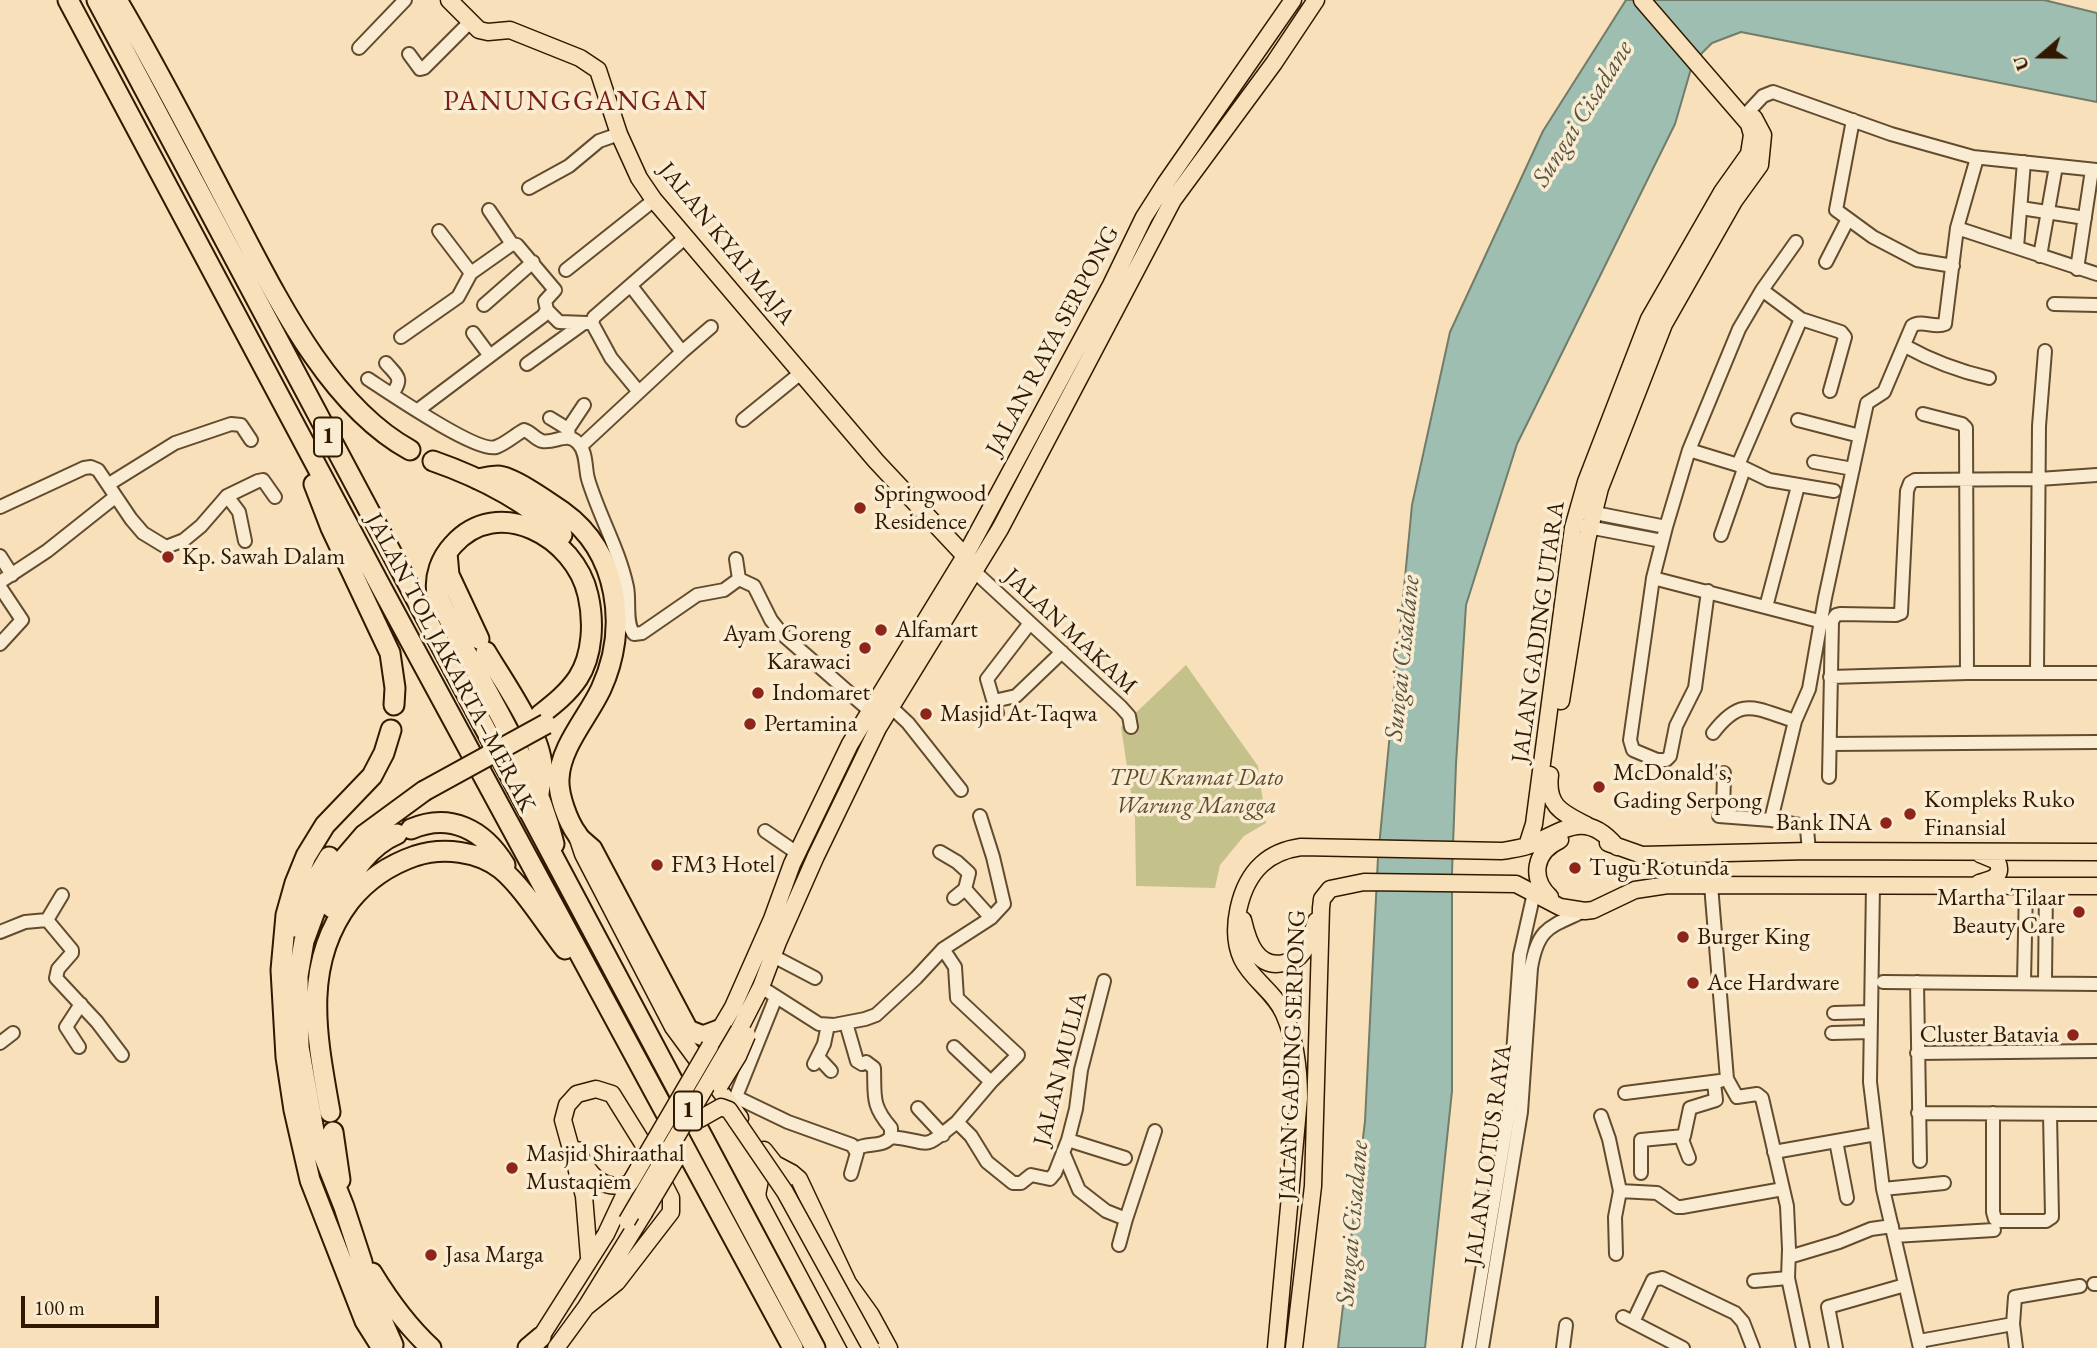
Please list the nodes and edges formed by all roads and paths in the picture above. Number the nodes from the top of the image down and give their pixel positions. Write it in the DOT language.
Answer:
graph roads {
  1 [pos="68,0"];
  2 [pos="97,0"];
  3 [pos="117,0"];
  4 [pos="405,0"];
  5 [pos="449,0"];
  6 [pos="1293,0"];
  7 [pos="1316,0"];
  8 [pos="1642,0"];
  9 [pos="1652,0"];
  10 [pos="470,22"];
  11 [pos="359,48"];
  12 [pos="409,54"];
  13 [pos="1742,108"];
  14 [pos="1853,120"];
  15 [pos="619,134"];
  16 [pos="1977,158"];
  17 [pos="2024,162"];
  18 [pos="2056,166"];
  19 [pos="2095,170"];
  20 [pos="528,188"];
  21 [pos="654,200"];
  22 [pos="2021,208"];
  23 [pos="489,210"];
  24 [pos="2049,212"];
  25 [pos="2089,214"];
  26 [pos="1848,219"];
  27 [pos="1957,228"];
  28 [pos="439,231"];
  29 [pos="686,237"];
  30 [pos="1797,242"];
  31 [pos="512,244"];
  32 [pos="2017,247"];
  33 [pos="2040,256"];
  34 [pos="533,262"];
  35 [pos="1826,262"];
  36 [pos="1952,266"];
  37 [pos="2077,269"];
  38 [pos="566,270"];
  39 [pos="471,273"];
  40 [pos="2097,274"];
  41 [pos="631,286"];
  42 [pos="1762,290"];
  43 [pos="2054,304"];
  44 [pos="484,305"];
  45 [pos="2097,305"];
  46 [pos="547,310"];
  47 [pos="1801,319"];
  48 [pos="588,323"];
  49 [pos="710,327"];
  50 [pos="472,333"];
  51 [pos="401,337"];
  52 [pos="1905,345"];
  53 [pos="2045,351"];
  54 [pos="682,352"];
  55 [pos="490,356"];
  56 [pos="386,363"];
  57 [pos="527,365"];
  58 [pos="802,372"];
  59 [pos="1989,378"];
  60 [pos="368,379"];
  61 [pos="1830,391"];
  62 [pos="639,392"];
  63 [pos="392,394"];
  64 [pos="584,405"];
  65 [pos="418,410"];
  66 [pos="1923,414"];
  67 [pos="550,418"];
  68 [pos="743,420"];
  69 [pos="1798,420"];
  70 [pos="293,424"];
  71 [pos="1036,426"];
  72 [pos="569,433"];
  73 [pos="1050,436"];
  74 [pos="1860,436"];
  75 [pos="251,440"];
  76 [pos="581,446"];
  77 [pos="410,450"];
  78 [pos="1689,450"];
  79 [pos="433,461"];
  80 [pos="1814,462"];
  81 [pos="1741,467"];
  82 [pos="1853,469"];
  83 [pos="2097,475"];
  84 [pos="477,479"];
  85 [pos="1966,480"];
  86 [pos="2039,480"];
  87 [pos="109,485"];
  88 [pos="1798,486"];
  89 [pos="1834,491"];
  90 [pos="227,496"];
  91 [pos="115,497"];
  92 [pos="275,497"];
  93 [pos="0,507"];
  94 [pos="1584,518"];
  95 [pos="1665,527"];
  96 [pos="1721,535"];
  97 [pos="245,541"];
  98 [pos="1662,541"];
  99 [pos="447,552"];
  100 [pos="0,556"];
  101 [pos="965,556"];
  102 [pos="736,559"];
  103 [pos="974,572"];
  104 [pos="12,575"];
  105 [pos="1653,578"];
  106 [pos="739,579"];
  107 [pos="0,582"];
  108 [pos="0,587"];
  109 [pos="1709,591"];
  110 [pos="1766,607"];
  111 [pos="1815,620"];
  112 [pos="1030,623"];
  113 [pos="0,644"];
  114 [pos="1062,653"];
  115 [pos="906,667"];
  116 [pos="1967,673"];
  117 [pos="2037,673"];
  118 [pos="2097,673"];
  119 [pos="1830,677"];
  120 [pos="394,705"];
  121 [pos="891,707"];
  122 [pos="870,711"];
  123 [pos="543,719"];
  124 [pos="1795,721"];
  125 [pos="1131,727"];
  126 [pos="391,730"];
  127 [pos="1713,733"];
  128 [pos="2097,742"];
  129 [pos="1830,744"];
  130 [pos="1724,774"];
  131 [pos="1829,777"];
  132 [pos="421,786"];
  133 [pos="961,790"];
  134 [pos="539,796"];
  135 [pos="980,816"];
  136 [pos="1771,820"];
  137 [pos="1588,826"];
  138 [pos="765,831"];
  139 [pos="577,836"];
  140 [pos="1530,845"];
  141 [pos="1617,847"];
  142 [pos="1809,851"];
  143 [pos="940,852"];
  144 [pos="1971,852"];
  145 [pos="2097,852"];
  146 [pos="797,853"];
  147 [pos="561,874"];
  148 [pos="1711,885"];
  149 [pos="1873,885"];
  150 [pos="1972,886"];
  151 [pos="2097,886"];
  152 [pos="2026,887"];
  153 [pos="2046,887"];
  154 [pos="965,889"];
  155 [pos="520,890"];
  156 [pos="1534,893"];
  157 [pos="62,895"];
  158 [pos="954,898"];
  159 [pos="1240,905"];
  160 [pos="1557,905"];
  161 [pos="1321,908"];
  162 [pos="1584,911"];
  163 [pos="991,918"];
  164 [pos="47,920"];
  165 [pos="0,932"];
  166 [pos="1523,941"];
  167 [pos="1535,948"];
  168 [pos="775,949"];
  169 [pos="943,949"];
  170 [pos="815,978"];
  171 [pos="746,979"];
  172 [pos="1104,981"];
  173 [pos="1884,982"];
  174 [pos="1917,982"];
  175 [pos="2024,982"];
  176 [pos="2045,982"];
  177 [pos="2097,984"];
  178 [pos="761,987"];
  179 [pos="598,991"];
  180 [pos="776,997"];
  181 [pos="82,1004"];
  182 [pos="1871,1012"];
  183 [pos="1834,1013"];
  184 [pos="282,1015"];
  185 [pos="846,1023"];
  186 [pos="828,1025"];
  187 [pos="742,1028"];
  188 [pos="1870,1032"];
  189 [pos="13,1033"];
  190 [pos="1832,1033"];
  191 [pos="714,1038"];
  192 [pos="0,1043"];
  193 [pos="79,1047"];
  194 [pos="299,1047"];
  195 [pos="954,1047"];
  196 [pos="2097,1051"];
  197 [pos="1917,1053"];
  198 [pos="122,1055"];
  199 [pos="831,1071"];
  200 [pos="1721,1081"];
  201 [pos="990,1082"];
  202 [pos="1625,1093"];
  203 [pos="619,1104"];
  204 [pos="918,1108"];
  205 [pos="330,1112"];
  206 [pos="1918,1113"];
  207 [pos="1993,1114"];
  208 [pos="2050,1114"];
  209 [pos="2097,1114"];
  210 [pos="1601,1116"];
  211 [pos="698,1120"];
  212 [pos="957,1122"];
  213 [pos="1155,1131"];
  214 [pos="333,1132"];
  215 [pos="1876,1134"];
  216 [pos="943,1135"];
  217 [pos="891,1137"];
  218 [pos="1681,1137"];
  219 [pos="1836,1141"];
  220 [pos="1066,1146"];
  221 [pos="856,1149"];
  222 [pos="1774,1152"];
  223 [pos="1125,1158"];
  224 [pos="1689,1158"];
  225 [pos="1920,1161"];
  226 [pos="1641,1173"];
  227 [pos="851,1174"];
  228 [pos="630,1183"];
  229 [pos="1944,1183"];
  230 [pos="1783,1189"];
  231 [pos="1883,1189"];
  232 [pos="1620,1191"];
  233 [pos="1847,1198"];
  234 [pos="810,1200"];
  235 [pos="344,1207"];
  236 [pos="625,1218"];
  237 [pos="1126,1219"];
  238 [pos="1996,1226"];
  239 [pos="1893,1231"];
  240 [pos="1119,1245"];
  241 [pos="1616,1254"];
  242 [pos="1789,1257"];
  243 [pos="589,1258"];
  244 [pos="362,1262"];
  245 [pos="1788,1278"];
  246 [pos="1754,1281"];
  247 [pos="1905,1285"];
  248 [pos="2080,1286"];
  249 [pos="586,1307"];
  250 [pos="365,1321"];
  251 [pos="2013,1324"];
  252 [pos="1566,1325"];
  253 [pos="540,1345"];
  254 [pos="1919,1345"];
  255 [pos="366,1348"];
  256 [pos="382,1348"];
  257 [pos="394,1348"];
  258 [pos="431,1348"];
  259 [pos="793,1348"];
  260 [pos="815,1348"];
  261 [pos="857,1348"];
  262 [pos="871,1348"];
  263 [pos="890,1348"];
  264 [pos="1276,1348"];
  265 [pos="1294,1348"];
  266 [pos="1469,1348"];
  267 [pos="1482,1348"];
  268 [pos="1563,1348"];
  269 [pos="1684,1348"];
  270 [pos="1752,1348"];
  271 [pos="1803,1348"];
  272 [pos="1836,1348"];
  273 [pos="2016,1348"];
  1 -- 70 [label="highway, JALAN TOL JAKARTA–MERAK / 1"];
  2 -- 147 [label="highway, JALAN TOL JAKARTA–MERAK / 1"];
  3 -- 77 [label="highway"];
  4 -- 11 [label="street"];
  5 -- 10 [label="main road"];
  6 -- 71 [label="main road, JALAN RAYA SERPONG"];
  7 -- 73 [label="main road"];
  8 -- 13 [label="main road, JALAN GADING UTARA"];
  9 -- 13 [label="main road, JALAN GADING UTARA"];
  10 -- 12 [label="street"];
  10 -- 15 [label="main road, JALAN KYAI MAJA"];
  13 -- 14 [label="street"];
  13 -- 94 [label="main road, JALAN GADING UTARA"];
  14 -- 16 [label="street"];
  14 -- 26 [label="street"];
  15 -- 20 [label="street"];
  15 -- 21 [label="main road, JALAN KYAI MAJA"];
  16 -- 17 [label="street"];
  16 -- 27 [label="street"];
  17 -- 18 [label="street"];
  17 -- 22 [label="street"];
  18 -- 19 [label="street"];
  18 -- 24 [label="street"];
  19 -- 25 [label="street"];
  21 -- 29 [label="main road, JALAN KYAI MAJA"];
  21 -- 38 [label="street"];
  22 -- 24 [label="street"];
  22 -- 32 [label="street"];
  23 -- 31 [label="street"];
  24 -- 25 [label="street"];
  24 -- 33 [label="street"];
  25 -- 37 [label="street"];
  26 -- 35 [label="street"];
  26 -- 36 [label="street"];
  27 -- 32 [label="street"];
  27 -- 36 [label="street"];
  28 -- 39 [label="street"];
  29 -- 41 [label="street"];
  29 -- 58 [label="main road, JALAN KYAI MAJA"];
  30 -- 42 [label="street"];
  31 -- 34 [label="street"];
  31 -- 39 [label="street"];
  32 -- 33 [label="street"];
  33 -- 37 [label="street"];
  34 -- 44 [label="street"];
  34 -- 46 [label="street"];
  36 -- 52 [label="street"];
  37 -- 40 [label="street"];
  39 -- 51 [label="street"];
  41 -- 48 [label="street"];
  41 -- 54 [label="street"];
  42 -- 47 [label="street"];
  42 -- 78 [label="street"];
  43 -- 45 [label="street"];
  46 -- 48 [label="street"];
  46 -- 55 [label="street"];
  47 -- 61 [label="street"];
  47 -- 81 [label="street"];
  48 -- 57 [label="street"];
  48 -- 62 [label="street"];
  49 -- 54 [label="street"];
  50 -- 55 [label="street"];
  52 -- 59 [label="street"];
  52 -- 74 [label="street"];
  53 -- 86 [label="street"];
  54 -- 62 [label="street"];
  55 -- 65 [label="street"];
  56 -- 63 [label="street"];
  58 -- 68 [label="street"];
  58 -- 101 [label="main road, JALAN KYAI MAJA"];
  60 -- 63 [label="street"];
  62 -- 76 [label="street"];
  63 -- 65 [label="street"];
  64 -- 72 [label="street"];
  65 -- 72 [label="street"];
  66 -- 85 [label="street"];
  67 -- 72 [label="street"];
  69 -- 74 [label="street"];
  70 -- 120 [label="highway"];
  70 -- 179 [label="highway, JALAN TOL JAKARTA–MERAK / 1"];
  71 -- 73 [label="main road"];
  71 -- 101 [label="main road, JALAN RAYA SERPONG"];
  72 -- 76 [label="street"];
  73 -- 103 [label="main road"];
  74 -- 82 [label="street"];
  75 -- 87 [label="street"];
  76 -- 106 [label="street"];
  78 -- 81 [label="street"];
  78 -- 95 [label="street"];
  79 -- 84 [label="highway"];
  80 -- 82 [label="street"];
  81 -- 88 [label="street"];
  81 -- 96 [label="street"];
  82 -- 124 [label="street"];
  83 -- 86 [label="street"];
  84 -- 123 [label="highway"];
  84 -- 139 [label="highway"];
  85 -- 86 [label="street"];
  85 -- 116 [label="street"];
  85 -- 119 [label="street"];
  86 -- 117 [label="street"];
  87 -- 91 [label="street"];
  87 -- 93 [label="street"];
  88 -- 89 [label="street"];
  88 -- 110 [label="street"];
  90 -- 91 [label="street"];
  90 -- 92 [label="street"];
  90 -- 97 [label="street"];
  91 -- 104 [label="street"];
  94 -- 95 [label="street"];
  94 -- 98 [label="street"];
  94 -- 137 [label="main road, JALAN GADING UTARA"];
  94 -- 140 [label="main road, JALAN GADING UTARA"];
  95 -- 98 [label="street"];
  98 -- 105 [label="street"];
  99 -- 123 [label="highway"];
  99 -- 134 [label="highway"];
  99 -- 134 [label="highway"];
  100 -- 104 [label="street"];
  101 -- 115 [label="main road, JALAN RAYA SERPONG"];
  102 -- 106 [label="street"];
  103 -- 112 [label="street, JALAN MAKAM"];
  103 -- 115 [label="main road"];
  104 -- 107 [label="street"];
  105 -- 109 [label="street"];
  105 -- 109 [label="street"];
  106 -- 122 [label="street"];
  108 -- 113 [label="street"];
  109 -- 110 [label="street"];
  110 -- 111 [label="street"];
  112 -- 114 [label="street, JALAN MAKAM"];
  112 -- 114 [label="street"];
  114 -- 125 [label="street, JALAN MAKAM"];
  115 -- 121 [label="main road"];
  115 -- 122 [label="main road, JALAN RAYA SERPONG"];
  116 -- 117 [label="street"];
  116 -- 119 [label="street"];
  117 -- 118 [label="street"];
  119 -- 129 [label="street"];
  121 -- 133 [label="street"];
  121 -- 168 [label="main road"];
  122 -- 146 [label="main road, JALAN RAYA SERPONG"];
  123 -- 132 [label="highway"];
  124 -- 127 [label="street"];
  124 -- 136 [label="street"];
  126 -- 184 [label="highway"];
  128 -- 129 [label="street"];
  129 -- 131 [label="street"];
  130 -- 136 [label="street"];
  132 -- 184 [label="highway"];
  132 -- 194 [label="highway"];
  134 -- 147 [label="highway"];
  135 -- 163 [label="street"];
  136 -- 142 [label="street"];
  137 -- 140 [label="main road, JALAN GADING SERPONG"];
  137 -- 141 [label="main road, JALAN GADING UTARA"];
  138 -- 146 [label="street"];
  139 -- 191 [label="highway"];
  139 -- 234 [label="main road"];
  140 -- 159 [label="main road, JALAN GADING SERPONG"];
  141 -- 142 [label="main road"];
  141 -- 160 [label="main road"];
  142 -- 144 [label="main road"];
  143 -- 154 [label="street"];
  144 -- 145 [label="main road"];
  144 -- 150 [label="main road"];
  146 -- 171 [label="main road, JALAN RAYA SERPONG"];
  147 -- 260 [label="highway, JALAN TOL JAKARTA–MERAK / 1"];
  148 -- 149 [label="main road"];
  148 -- 162 [label="main road"];
  148 -- 200 [label="street"];
  149 -- 150 [label="main road"];
  149 -- 182 [label="street"];
  150 -- 152 [label="main road"];
  151 -- 153 [label="main road"];
  152 -- 153 [label="main road"];
  152 -- 175 [label="street"];
  153 -- 176 [label="street"];
  154 -- 158 [label="street"];
  154 -- 163 [label="street"];
  155 -- 179 [label="highway"];
  155 -- 194 [label="highway"];
  155 -- 205 [label="highway"];
  156 -- 160 [label="main road, JALAN GADING SERPONG"];
  156 -- 161 [label="main road, JALAN GADING SERPONG"];
  156 -- 166 [label="street, JALAN LOTUS RAYA"];
  157 -- 164 [label="street"];
  159 -- 161 [label="main road"];
  159 -- 264 [label="main road, JALAN GADING SERPONG"];
  160 -- 162 [label="main road, JALAN GADING SERPONG"];
  161 -- 265 [label="main road, JALAN GADING SERPONG"];
  162 -- 167 [label="street"];
  163 -- 169 [label="street"];
  164 -- 165 [label="street"];
  164 -- 181 [label="street"];
  166 -- 167 [label="street"];
  166 -- 266 [label="street, JALAN LOTUS RAYA"];
  167 -- 267 [label="street, JALAN LOTUS RAYA"];
  168 -- 170 [label="street"];
  168 -- 178 [label="main road"];
  169 -- 185 [label="street"];
  169 -- 201 [label="street"];
  171 -- 187 [label="main road, JALAN RAYA SERPONG"];
  171 -- 191 [label="main road, JALAN RAYA SERPONG"];
  172 -- 220 [label="street, JALAN MULIA"];
  173 -- 174 [label="street"];
  174 -- 175 [label="street"];
  174 -- 197 [label="street"];
  175 -- 176 [label="street"];
  176 -- 177 [label="street"];
  178 -- 180 [label="street"];
  178 -- 187 [label="main road"];
  179 -- 259 [label="highway, JALAN TOL JAKARTA–MERAK / 1"];
  180 -- 186 [label="street"];
  180 -- 221 [label="street"];
  181 -- 193 [label="street"];
  181 -- 198 [label="street"];
  182 -- 183 [label="street"];
  182 -- 188 [label="street"];
  184 -- 250 [label="highway"];
  185 -- 186 [label="street"];
  185 -- 217 [label="street"];
  186 -- 199 [label="street"];
  187 -- 211 [label="main road, bridge"];
  187 -- 236 [label="main road, bridge"];
  188 -- 190 [label="street"];
  188 -- 215 [label="street"];
  189 -- 192 [label="street"];
  191 -- 228 [label="main road, JALAN RAYA SERPONG, bridge"];
  194 -- 235 [label="highway"];
  195 -- 201 [label="street"];
  196 -- 197 [label="street"];
  197 -- 206 [label="street"];
  200 -- 202 [label="street"];
  200 -- 218 [label="street"];
  200 -- 222 [label="street"];
  201 -- 212 [label="street"];
  203 -- 228 [label="main road"];
  203 -- 243 [label="main road"];
  203 -- 249 [label="main road"];
  204 -- 216 [label="street"];
  206 -- 207 [label="street"];
  206 -- 225 [label="street"];
  207 -- 208 [label="street"];
  207 -- 238 [label="street"];
  208 -- 209 [label="street"];
  208 -- 238 [label="street"];
  210 -- 232 [label="street"];
  211 -- 236 [label="main road, bridge"];
  211 -- 262 [label="main road, bridge"];
  212 -- 216 [label="street"];
  212 -- 220 [label="street, JALAN MULIA"];
  213 -- 237 [label="street"];
  214 -- 235 [label="highway"];
  215 -- 219 [label="street"];
  215 -- 231 [label="street"];
  216 -- 217 [label="street"];
  217 -- 221 [label="street"];
  218 -- 224 [label="street"];
  218 -- 226 [label="street"];
  219 -- 222 [label="street"];
  219 -- 233 [label="street"];
  220 -- 223 [label="street"];
  220 -- 237 [label="street"];
  221 -- 227 [label="street"];
  222 -- 230 [label="street"];
  228 -- 236 [label="main road, JALAN RAYA SERPONG"];
  229 -- 231 [label="street"];
  230 -- 232 [label="street"];
  230 -- 242 [label="street"];
  231 -- 239 [label="street"];
  232 -- 241 [label="street"];
  234 -- 261 [label="main road"];
  234 -- 263 [label="main road"];
  235 -- 244 [label="highway"];
  236 -- 243 [label="main road"];
  236 -- 249 [label="main road"];
  237 -- 240 [label="street"];
  238 -- 239 [label="street"];
  239 -- 242 [label="street"];
  239 -- 247 [label="street"];
  242 -- 245 [label="street"];
  243 -- 253 [label="main road"];
  244 -- 257 [label="highway"];
  244 -- 258 [label="highway"];
  245 -- 246 [label="street"];
  245 -- 271 [label="street"];
  247 -- 254 [label="street"];
  247 -- 272 [label="street"];
  248 -- 251 [label="street"];
  249 -- 253 [label="main road"];
  250 -- 255 [label="highway"];
  250 -- 256 [label="highway"];
  251 -- 254 [label="street"];
  251 -- 273 [label="street"];
  252 -- 268 [label="street"];
  269 -- 270 [label="street"];
}
